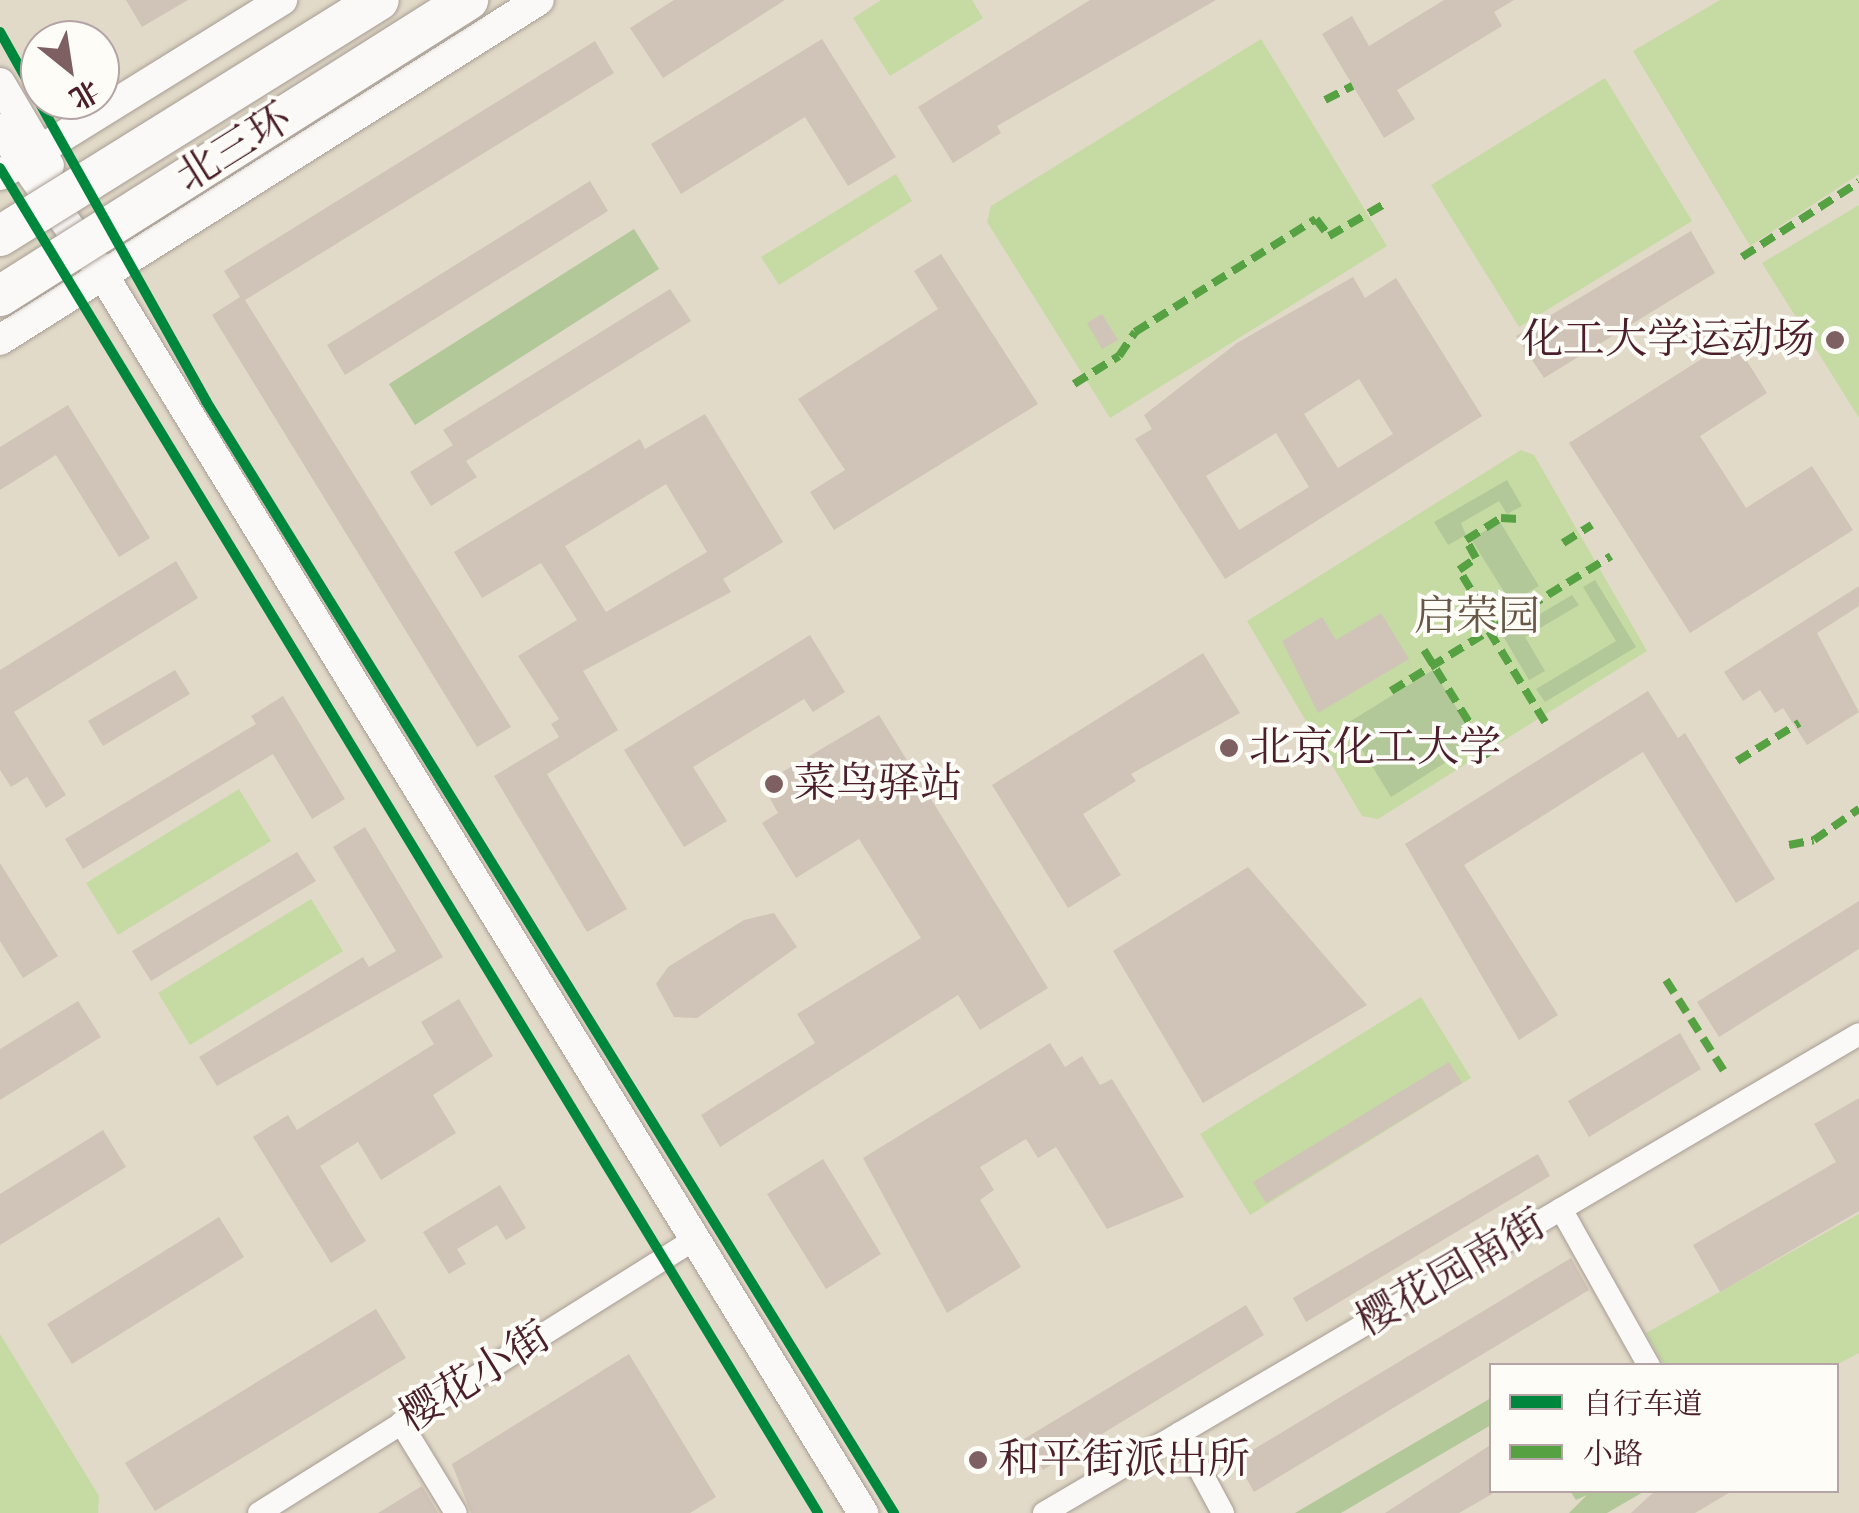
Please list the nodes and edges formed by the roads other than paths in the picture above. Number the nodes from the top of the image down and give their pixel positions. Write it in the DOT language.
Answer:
graph roads {
  1 [pos="282,0"];
  2 [pos="379,0"];
  3 [pos="468,0"];
  4 [pos="539,0"];
  5 [pos="0,83"];
  6 [pos="0,129"];
  7 [pos="21,163"];
  8 [pos="0,240"];
  9 [pos="102,274"];
  10 [pos="0,296"];
  11 [pos="45,311"];
  12 [pos="0,340"];
  13 [pos="1859,1034"];
  14 [pos="1560,1209"];
  15 [pos="692,1241"];
  16 [pos="1647,1363"];
  17 [pos="401,1423"];
  18 [pos="1180,1433"];
  19 [pos="259,1513"];
  20 [pos="456,1513"];
  21 [pos="864,1513"];
  22 [pos="1044,1513"];
  23 [pos="1224,1513"];
  1 -- 7 [label="street"];
  2 -- 8 [label="highway, 北三环, bridge"];
  3 -- 10 [label="highway, 北三环, bridge"];
  4 -- 9 [label="street"];
  5 -- 7 [label="street"];
  6 -- 7 [label="street"];
  7 -- 9 [label="street"];
  8 -- 11 [label="street"];
  9 -- 11 [label="street"];
  9 -- 15 [label="street"];
  11 -- 12 [label="street"];
  13 -- 14 [label="street, 樱花园南街"];
  14 -- 16 [label="street"];
  14 -- 18 [label="street, 樱花园南街"];
  15 -- 17 [label="street, 樱花小街"];
  15 -- 21 [label="street"];
  17 -- 19 [label="street, 樱花小街"];
  17 -- 20 [label="street"];
  18 -- 22 [label="street, 樱花园南街"];
  18 -- 23 [label="street"];
}
